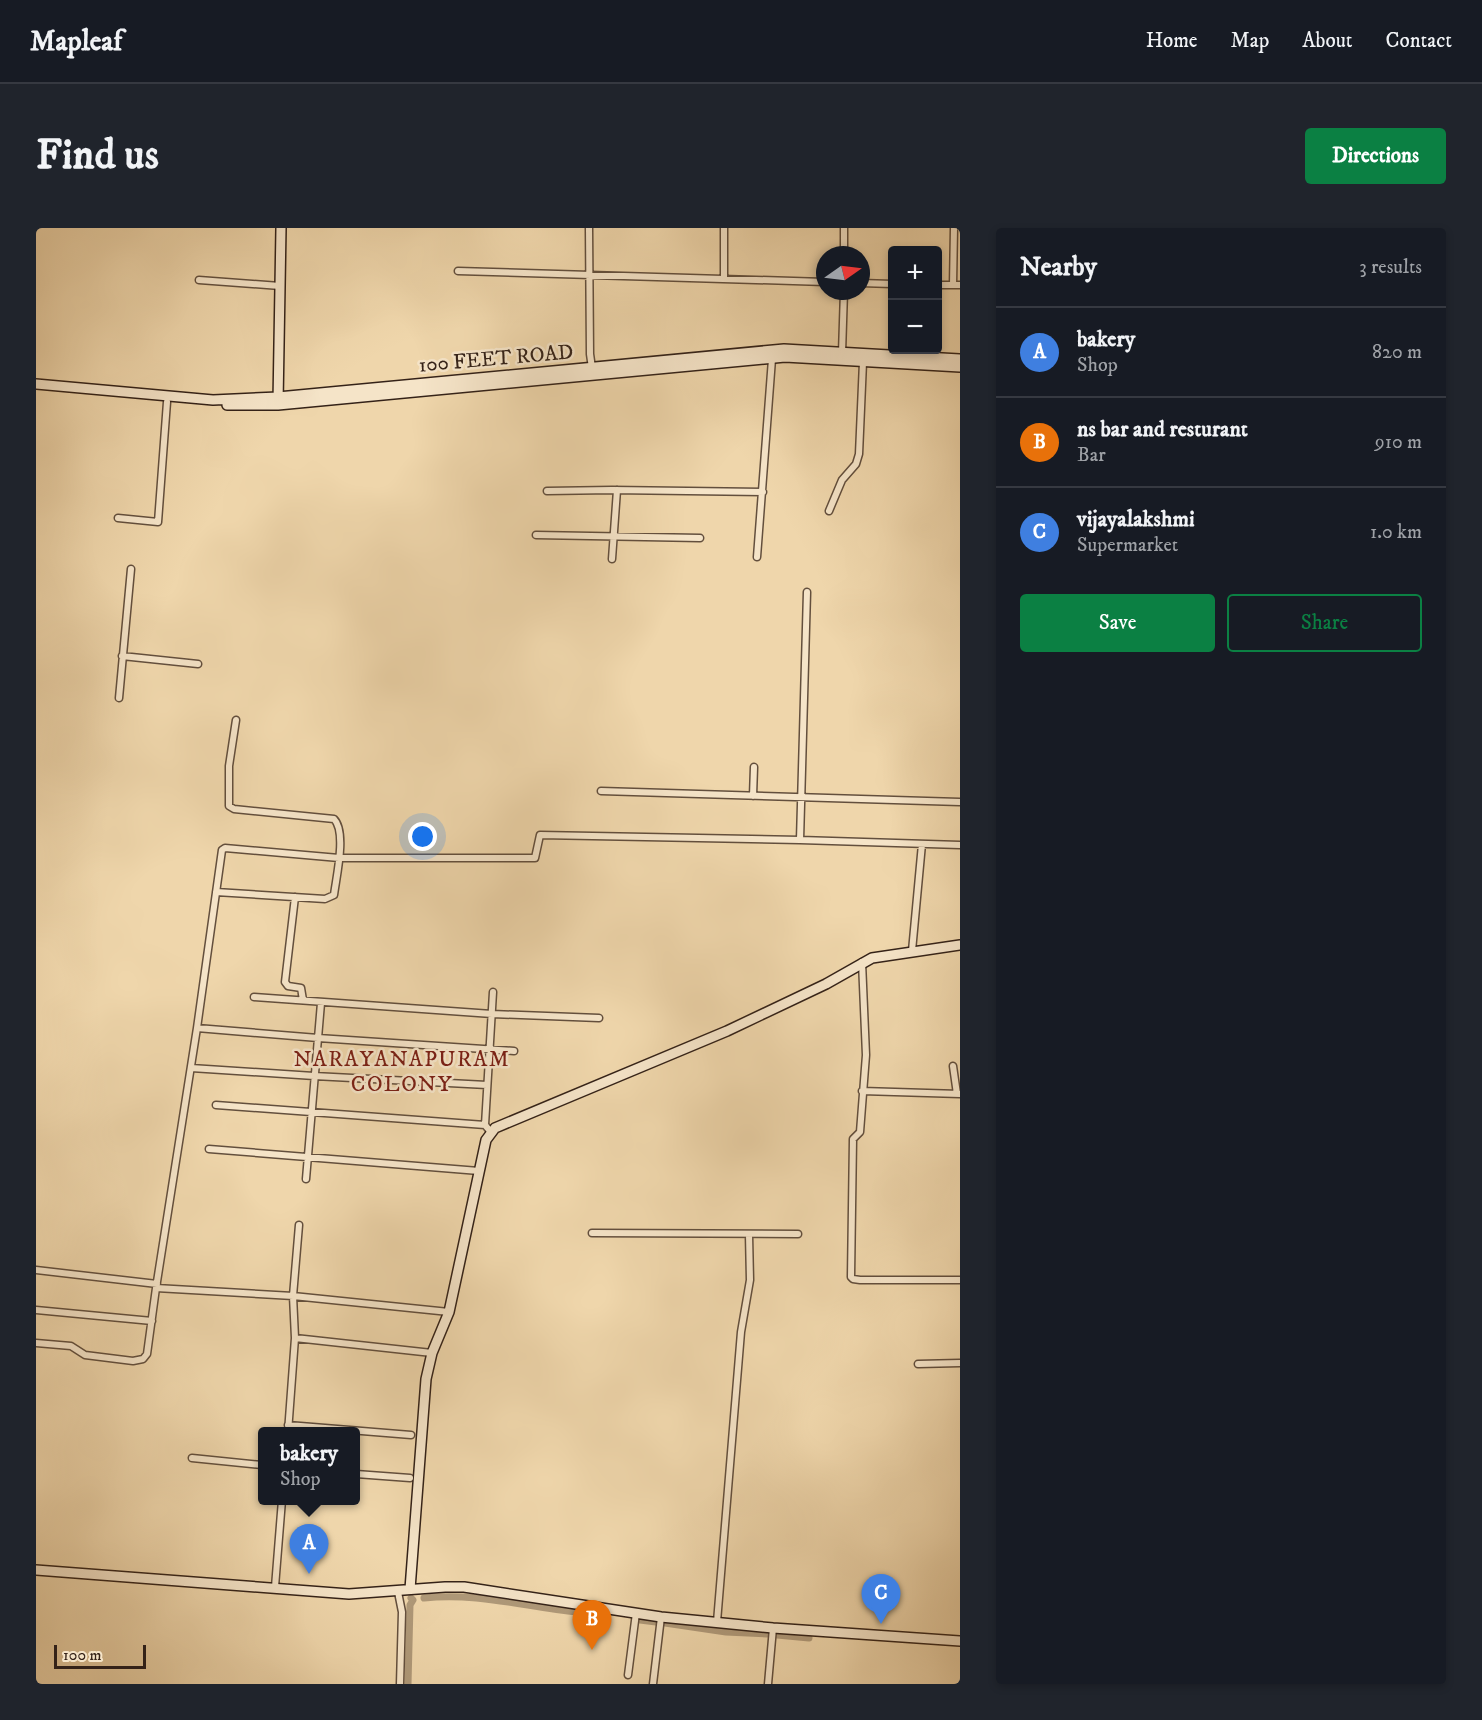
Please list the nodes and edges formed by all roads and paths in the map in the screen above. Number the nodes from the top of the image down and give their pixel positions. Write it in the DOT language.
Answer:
graph roads {
  1 [pos="282,228"];
  2 [pos="589,228"];
  3 [pos="724,228"];
  4 [pos="844,228"];
  5 [pos="954,228"];
  6 [pos="844,246"];
  7 [pos="458,271"];
  8 [pos="589,276"];
  9 [pos="724,279"];
  10 [pos="199,280"];
  11 [pos="816,282"];
  12 [pos="870,283"];
  13 [pos="888,284"];
  14 [pos="956,285"];
  15 [pos="280,286"];
  16 [pos="844,300"];
  17 [pos="842,356"];
  18 [pos="772,359"];
  19 [pos="960,359"];
  20 [pos="863,362"];
  21 [pos="960,367"];
  22 [pos="592,369"];
  23 [pos="36,384"];
  24 [pos="36,390"];
  25 [pos="278,401"];
  26 [pos="167,402"];
  27 [pos="617,490"];
  28 [pos="547,491"];
  29 [pos="763,492"];
  30 [pos="829,511"];
  31 [pos="118,519"];
  32 [pos="536,535"];
  33 [pos="614,536"];
  34 [pos="700,538"];
  35 [pos="758,557"];
  36 [pos="612,559"];
  37 [pos="131,569"];
  38 [pos="807,592"];
  39 [pos="122,656"];
  40 [pos="198,664"];
  41 [pos="119,699"];
  42 [pos="236,720"];
  43 [pos="754,767"];
  44 [pos="601,791"];
  45 [pos="753,796"];
  46 [pos="800,798"];
  47 [pos="960,802"];
  48 [pos="800,840"];
  49 [pos="922,844"];
  50 [pos="960,845"];
  51 [pos="339,858"];
  52 [pos="216,892"];
  53 [pos="295,897"];
  54 [pos="960,945"];
  55 [pos="912,951"];
  56 [pos="862,962"];
  57 [pos="493,992"];
  58 [pos="254,997"];
  59 [pos="303,1000"];
  60 [pos="321,1003"];
  61 [pos="492,1014"];
  62 [pos="599,1018"];
  63 [pos="197,1028"];
  64 [pos="318,1038"];
  65 [pos="490,1049"];
  66 [pos="514,1051"];
  67 [pos="953,1066"];
  68 [pos="191,1068"];
  69 [pos="314,1076"];
  70 [pos="487,1085"];
  71 [pos="862,1091"];
  72 [pos="959,1094"];
  73 [pos="216,1106"];
  74 [pos="312,1111"];
  75 [pos="488,1128"];
  76 [pos="209,1149"];
  77 [pos="308,1155"];
  78 [pos="479,1171"];
  79 [pos="306,1179"];
  80 [pos="299,1225"];
  81 [pos="592,1233"];
  82 [pos="798,1234"];
  83 [pos="749,1235"];
  84 [pos="36,1269"];
  85 [pos="960,1280"];
  86 [pos="157,1286"];
  87 [pos="293,1296"];
  88 [pos="36,1310"];
  89 [pos="450,1312"];
  90 [pos="152,1321"];
  91 [pos="295,1338"];
  92 [pos="36,1343"];
  93 [pos="432,1353"];
  94 [pos="960,1363"];
  95 [pos="918,1364"];
  96 [pos="288,1427"];
  97 [pos="360,1432"];
  98 [pos="411,1435"];
  99 [pos="192,1458"];
  100 [pos="258,1465"];
  101 [pos="360,1474"];
  102 [pos="410,1478"];
  103 [pos="282,1505"];
  104 [pos="36,1570"];
  105 [pos="275,1587"];
  106 [pos="410,1590"];
  107 [pos="398,1592"];
  108 [pos="636,1613"];
  109 [pos="661,1617"];
  110 [pos="717,1622"];
  111 [pos="773,1628"];
  112 [pos="960,1641"];
  113 [pos="628,1675"];
  114 [pos="400,1684"];
  115 [pos="653,1684"];
  116 [pos="768,1684"];
  1 -- 15 [label="street"];
  2 -- 8 [label="street"];
  3 -- 9 [label="street"];
  4 -- 6 [label="street"];
  5 -- 14 [label="street"];
  7 -- 8 [label="street"];
  8 -- 9 [label="street"];
  8 -- 22 [label="street"];
  9 -- 11 [label="street"];
  10 -- 15 [label="street"];
  12 -- 13 [label="street"];
  15 -- 25 [label="street"];
  16 -- 17 [label="street"];
  17 -- 18 [label="street, 100 FEET ROAD"];
  17 -- 19 [label="street, 100 FEET ROAD"];
  17 -- 20 [label="street, 100 FEET ROAD"];
  17 -- 22 [label="street, 100 FEET ROAD"];
  18 -- 25 [label="street, 100 FEET ROAD"];
  18 -- 29 [label="street"];
  20 -- 21 [label="street, 100 FEET ROAD"];
  20 -- 30 [label="street"];
  22 -- 25 [label="street, 100 FEET ROAD"];
  23 -- 25 [label="street, 100 FEET ROAD"];
  24 -- 26 [label="street, 100 FEET ROAD"];
  25 -- 26 [label="street, 100 FEET ROAD"];
  26 -- 31 [label="street"];
  27 -- 28 [label="street"];
  27 -- 29 [label="street"];
  27 -- 33 [label="street"];
  29 -- 35 [label="street"];
  32 -- 33 [label="street"];
  33 -- 34 [label="street"];
  33 -- 36 [label="street"];
  37 -- 39 [label="street"];
  38 -- 46 [label="street"];
  39 -- 40 [label="street"];
  39 -- 41 [label="street"];
  42 -- 51 [label="street"];
  43 -- 45 [label="street"];
  44 -- 45 [label="street"];
  45 -- 46 [label="street"];
  46 -- 47 [label="street"];
  46 -- 48 [label="street"];
  48 -- 49 [label="street"];
  48 -- 51 [label="street"];
  49 -- 50 [label="street"];
  49 -- 55 [label="street"];
  51 -- 52 [label="street"];
  51 -- 53 [label="street"];
  52 -- 53 [label="street"];
  52 -- 63 [label="street"];
  53 -- 59 [label="street"];
  54 -- 55 [label="street"];
  55 -- 56 [label="street"];
  56 -- 71 [label="street"];
  56 -- 75 [label="street"];
  57 -- 61 [label="street"];
  58 -- 59 [label="street"];
  59 -- 60 [label="street"];
  60 -- 61 [label="street"];
  60 -- 64 [label="street"];
  61 -- 62 [label="street"];
  61 -- 65 [label="street"];
  63 -- 64 [label="street"];
  63 -- 68 [label="street"];
  64 -- 65 [label="street"];
  64 -- 69 [label="street"];
  65 -- 66 [label="street"];
  65 -- 70 [label="street"];
  67 -- 72 [label="street"];
  68 -- 69 [label="street"];
  68 -- 86 [label="street"];
  69 -- 70 [label="street"];
  69 -- 74 [label="street"];
  70 -- 75 [label="street"];
  71 -- 72 [label="street"];
  71 -- 85 [label="street"];
  73 -- 74 [label="street"];
  74 -- 75 [label="street"];
  74 -- 77 [label="street"];
  75 -- 78 [label="street"];
  76 -- 77 [label="street"];
  77 -- 78 [label="street"];
  77 -- 79 [label="street"];
  78 -- 89 [label="street"];
  80 -- 87 [label="street"];
  81 -- 83 [label="street"];
  82 -- 83 [label="street"];
  83 -- 110 [label="street"];
  84 -- 86 [label="street"];
  86 -- 87 [label="street"];
  86 -- 90 [label="street"];
  87 -- 89 [label="street"];
  87 -- 91 [label="street"];
  88 -- 90 [label="street"];
  89 -- 93 [label="street"];
  90 -- 92 [label="street"];
  91 -- 93 [label="street"];
  91 -- 96 [label="street"];
  93 -- 106 [label="street"];
  94 -- 95 [label="street"];
  97 -- 98 [label="street"];
  99 -- 100 [label="street"];
  101 -- 102 [label="street"];
  103 -- 105 [label="street"];
  104 -- 105 [label="street"];
  105 -- 107 [label="street"];
  106 -- 107 [label="street"];
  106 -- 108 [label="street"];
  107 -- 114 [label="street"];
  108 -- 109 [label="street"];
  108 -- 113 [label="street"];
  109 -- 110 [label="street"];
  109 -- 115 [label="street"];
  110 -- 111 [label="street"];
  111 -- 112 [label="street"];
  111 -- 116 [label="street"];
}
